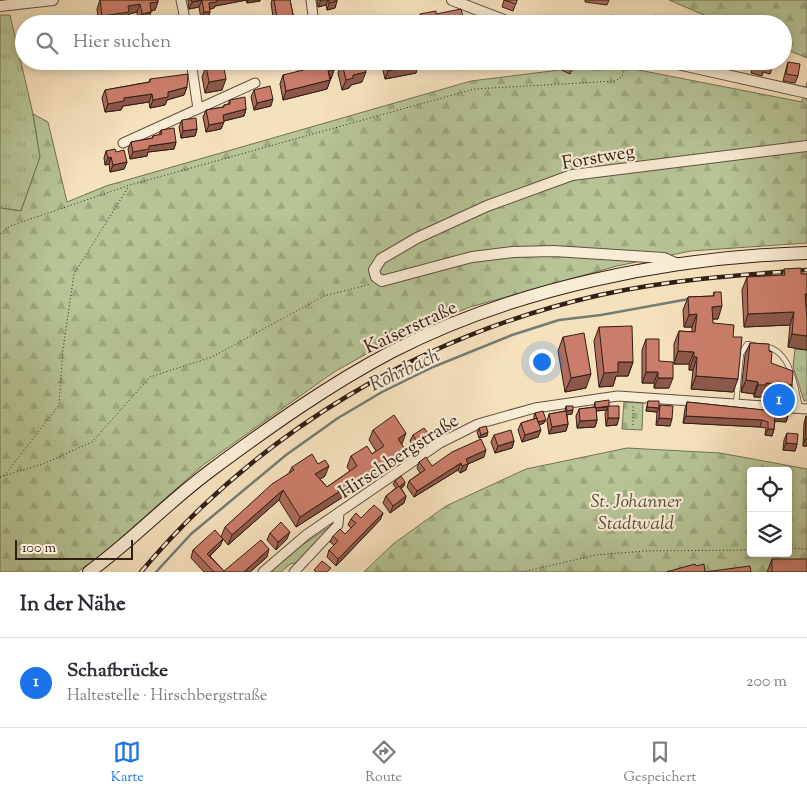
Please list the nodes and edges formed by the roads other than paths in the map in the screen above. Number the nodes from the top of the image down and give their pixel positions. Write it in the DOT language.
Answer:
graph roads {
  1 [pos="53,0"];
  2 [pos="182,0"];
  3 [pos="311,0"];
  4 [pos="452,0"];
  5 [pos="30,1"];
  6 [pos="0,6"];
  7 [pos="184,15"];
  8 [pos="313,15"];
  9 [pos="484,15"];
  10 [pos="192,70"];
  11 [pos="703,70"];
  12 [pos="255,84"];
  13 [pos="807,94"];
  14 [pos="198,109"];
  15 [pos="123,143"];
  16 [pos="807,146"];
  17 [pos="807,253"];
  18 [pos="680,265"];
  19 [pos="736,403"];
  20 [pos="804,409"];
  21 [pos="339,513"];
  22 [pos="89,572"];
  23 [pos="263,572"];
  24 [pos="294,572"];
  1 -- 5 [label="street"];
  2 -- 7 [label="street"];
  3 -- 8 [label="street"];
  4 -- 9 [label="street"];
  5 -- 6 [label="street"];
  10 -- 14 [label="street"];
  11 -- 13 [label="street"];
  12 -- 14 [label="street"];
  14 -- 15 [label="street"];
  16 -- 18 [label="street, Forstweg"];
  17 -- 18 [label="main road, Kaiserstraße"];
  18 -- 22 [label="main road, Kaiserstraße"];
  19 -- 20 [label="street, Hirschbergstraße"];
  19 -- 20 [label="lane"];
  19 -- 21 [label="street, Hirschbergstraße"];
  21 -- 23 [label="street, Hirschbergstraße"];
  21 -- 24 [label="street"];
}
